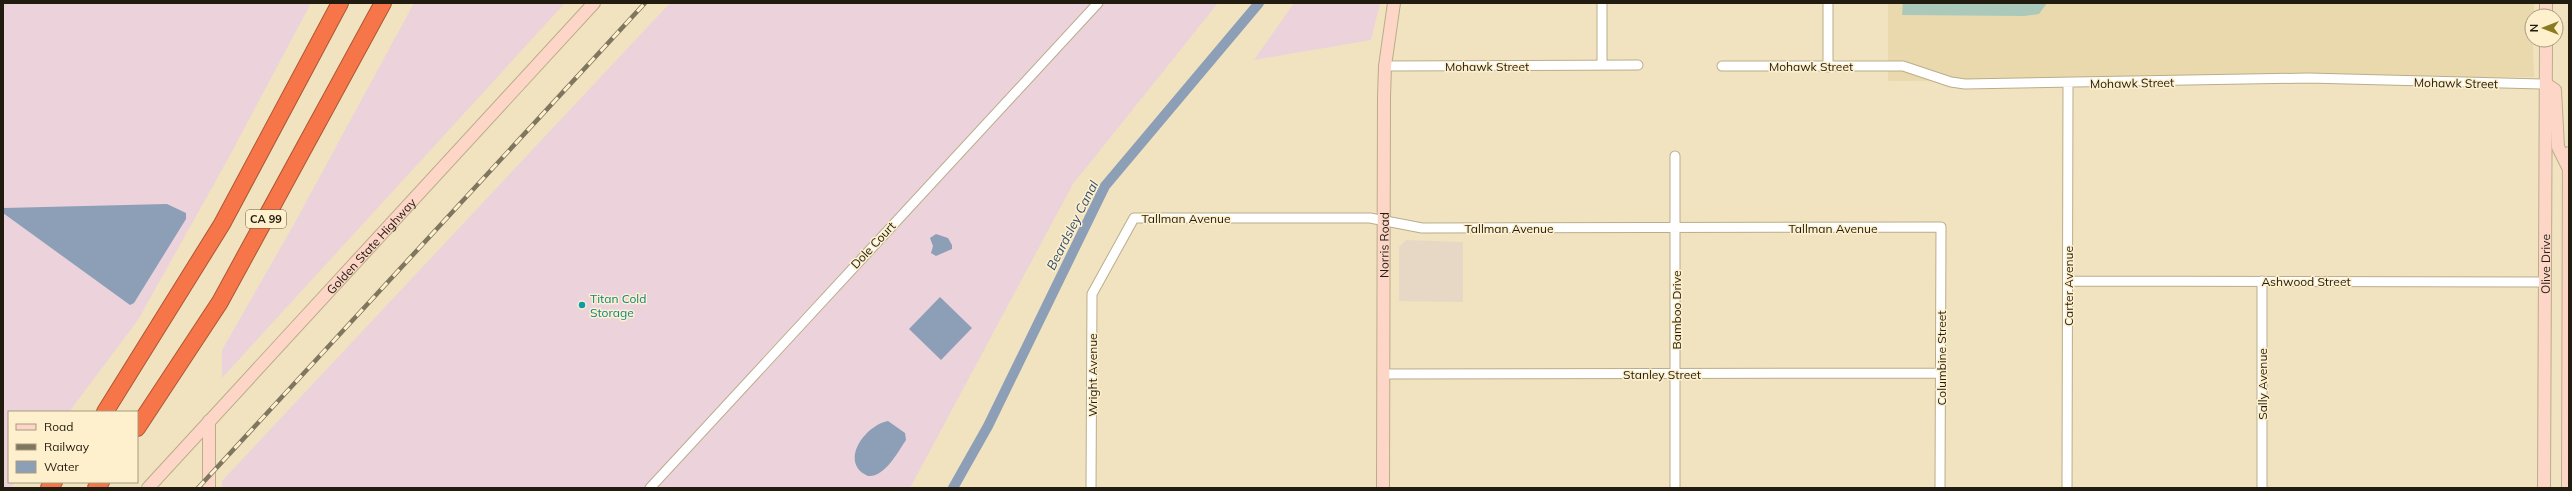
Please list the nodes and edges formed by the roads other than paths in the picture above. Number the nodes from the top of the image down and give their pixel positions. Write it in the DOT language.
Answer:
graph roads {
  1 [pos="340,3"];
  2 [pos="383,3"];
  3 [pos="594,3"];
  4 [pos="1098,3"];
  5 [pos="1394,3"];
  6 [pos="1602,3"];
  7 [pos="1828,3"];
  8 [pos="2546,48"];
  9 [pos="1602,65"];
  10 [pos="1638,65"];
  11 [pos="1385,66"];
  12 [pos="1722,66"];
  13 [pos="1828,67"];
  14 [pos="2068,84"];
  15 [pos="2546,84"];
  16 [pos="2569,153"];
  17 [pos="1675,156"];
  18 [pos="2569,168"];
  19 [pos="2569,180"];
  20 [pos="1384,219"];
  21 [pos="1941,227"];
  22 [pos="1676,228"];
  23 [pos="1107,266"];
  24 [pos="2068,281"];
  25 [pos="2262,281"];
  26 [pos="2545,282"];
  27 [pos="1383,374"];
  28 [pos="1675,374"];
  29 [pos="1941,374"];
  30 [pos="106,411"];
  31 [pos="210,421"];
  32 [pos="138,426"];
  33 [pos="148,488"];
  34 [pos="209,488"];
  35 [pos="650,488"];
  36 [pos="1091,488"];
  37 [pos="1383,488"];
  38 [pos="1675,488"];
  39 [pos="1940,488"];
  40 [pos="2067,488"];
  41 [pos="2262,488"];
  42 [pos="2544,488"];
  43 [pos="2568,488"];
  1 -- 30 [label="highway, CA 99"];
  2 -- 32 [label="highway, CA 99"];
  3 -- 31 [label="street, Golden State Highway"];
  4 -- 35 [label="street, Dole Court"];
  5 -- 11 [label="street, Norris Road"];
  6 -- 9 [label="street"];
  7 -- 13 [label="street"];
  8 -- 15 [label="street, Olive Drive"];
  9 -- 10 [label="street, Mohawk Street"];
  9 -- 11 [label="street, Mohawk Street"];
  11 -- 20 [label="street, Norris Road"];
  12 -- 13 [label="street, Mohawk Street"];
  13 -- 14 [label="street, Mohawk Street"];
  14 -- 15 [label="street, Mohawk Street"];
  14 -- 24 [label="street, Carter Avenue"];
  15 -- 18 [label="street"];
  15 -- 26 [label="street, Olive Drive"];
  16 -- 18 [label="street, Olive Drive"];
  17 -- 22 [label="street, Bamboo Drive"];
  18 -- 19 [label="street, Olive Drive"];
  19 -- 43 [label="street, Olive Drive"];
  20 -- 22 [label="street, Tallman Avenue"];
  20 -- 23 [label="street, Tallman Avenue"];
  20 -- 27 [label="street, Norris Road"];
  21 -- 22 [label="street, Tallman Avenue"];
  21 -- 29 [label="street, Columbine Street"];
  22 -- 28 [label="street, Bamboo Drive"];
  23 -- 36 [label="street, Wright Avenue"];
  24 -- 25 [label="street, Ashwood Street"];
  24 -- 40 [label="street, Carter Avenue"];
  25 -- 26 [label="street, Ashwood Street"];
  25 -- 41 [label="street, Sally Avenue"];
  26 -- 42 [label="street, Olive Drive"];
  27 -- 28 [label="street, Stanley Street"];
  27 -- 37 [label="street, Norris Road"];
  28 -- 29 [label="street, Stanley Street"];
  28 -- 38 [label="street, Bamboo Drive"];
  29 -- 39 [label="street, Columbine Street"];
  31 -- 33 [label="street, Golden State Highway"];
  31 -- 34 [label="street"];
}
